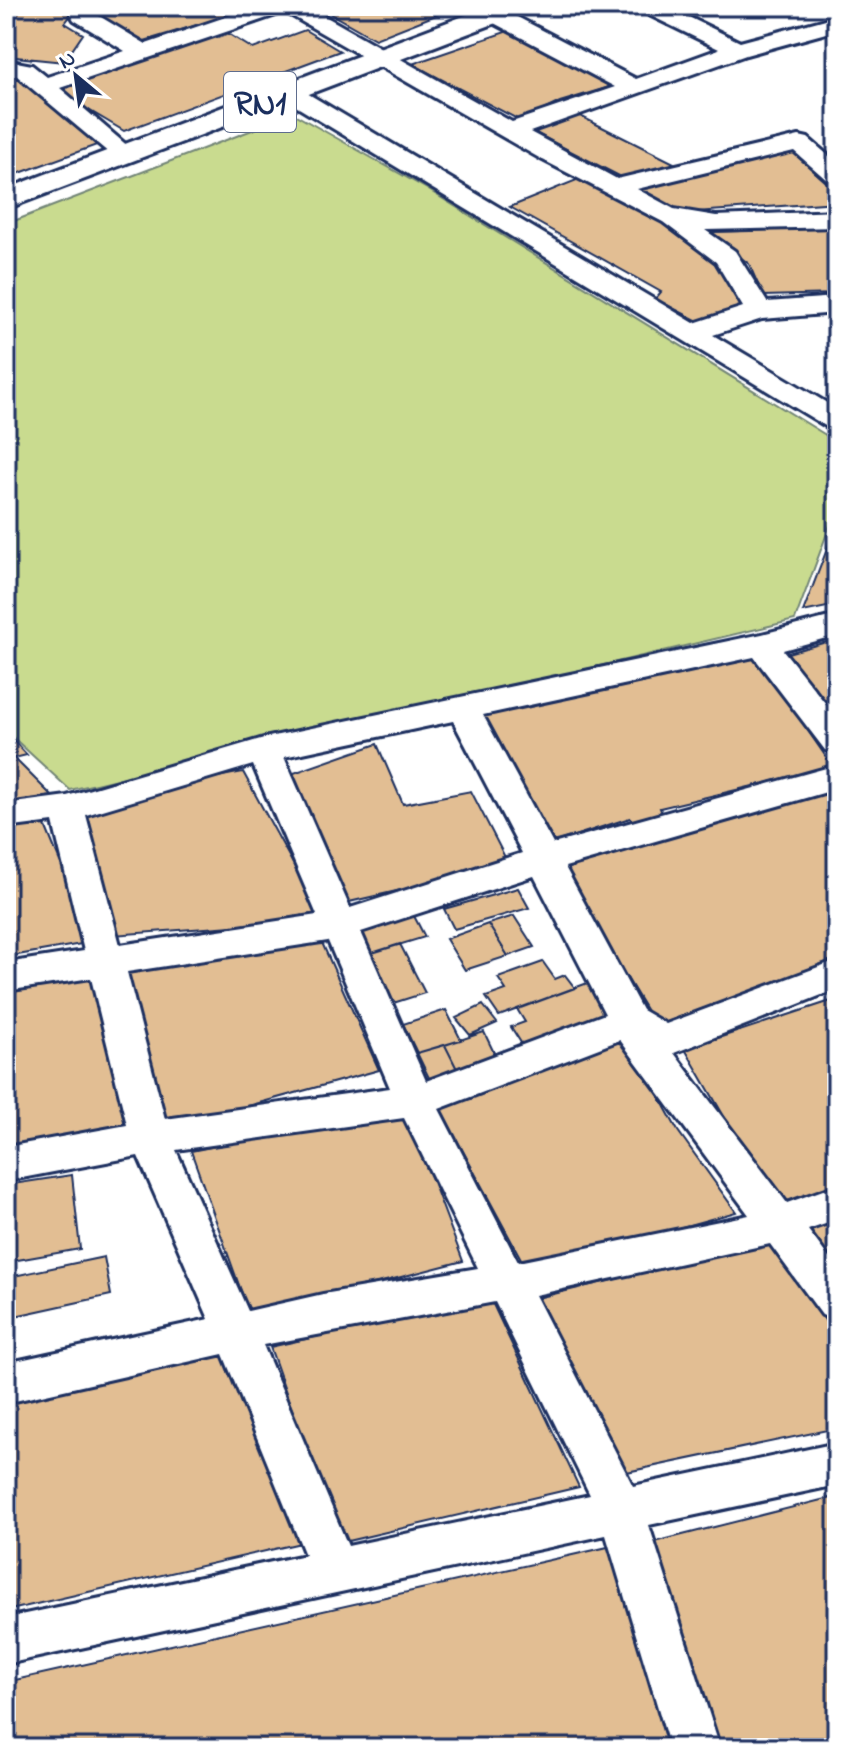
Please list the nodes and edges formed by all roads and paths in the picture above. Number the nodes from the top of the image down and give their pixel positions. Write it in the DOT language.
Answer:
graph roads {
  1 [pos="87,6"];
  2 [pos="280,6"];
  3 [pos="291,6"];
  4 [pos="649,6"];
  5 [pos="496,9"];
  6 [pos="837,23"];
  7 [pos="738,50"];
  8 [pos="143,52"];
  9 [pos="381,55"];
  10 [pos="6,67"];
  11 [pos="43,86"];
  12 [pos="635,88"];
  13 [pos="287,91"];
  14 [pos="510,131"];
  15 [pos="125,154"];
  16 [pos="837,176"];
  17 [pos="614,187"];
  18 [pos="6,200"];
  19 [pos="667,215"];
  20 [pos="837,219"];
  21 [pos="837,305"];
  22 [pos="759,311"];
  23 [pos="692,333"];
  24 [pos="837,421"];
  25 [pos="837,625"];
  26 [pos="762,645"];
  27 [pos="463,708"];
  28 [pos="837,742"];
  29 [pos="264,750"];
  30 [pos="837,777"];
  31 [pos="67,808"];
  32 [pos="6,816"];
  33 [pos="542,860"];
  34 [pos="341,925"];
  35 [pos="107,961"];
  36 [pos="837,974"];
  37 [pos="6,977"];
  38 [pos="628,1021"];
  39 [pos="415,1101"];
  40 [pos="150,1137"];
  41 [pos="6,1164"];
  42 [pos="837,1202"];
  43 [pos="779,1223"];
  44 [pos="506,1282"];
  45 [pos="837,1302"];
  46 [pos="236,1332"];
  47 [pos="6,1383"];
  48 [pos="837,1464"];
  49 [pos="621,1509"];
  50 [pos="335,1571"];
  51 [pos="6,1641"];
  52 [pos="695,1748"];
  1 -- 8 [label="street"];
  2 -- 8 [label="street"];
  3 -- 9 [label="street"];
  4 -- 7 [label="street"];
  5 -- 9 [label="highway, RN1"];
  5 -- 12 [label="street"];
  6 -- 7 [label="street"];
  7 -- 12 [label="street"];
  8 -- 11 [label="street"];
  9 -- 13 [label="highway, RN1"];
  9 -- 14 [label="street"];
  10 -- 11 [label="street"];
  11 -- 15 [label="street"];
  12 -- 14 [label="street"];
  13 -- 15 [label="highway, RN1"];
  13 -- 23 [label="street"];
  14 -- 17 [label="street"];
  15 -- 18 [label="highway, RN1"];
  16 -- 17 [label="street"];
  17 -- 19 [label="street"];
  19 -- 20 [label="street"];
  19 -- 22 [label="street"];
  21 -- 22 [label="street"];
  22 -- 23 [label="street"];
  23 -- 24 [label="street"];
  25 -- 26 [label="street"];
  26 -- 27 [label="street"];
  26 -- 28 [label="street"];
  27 -- 29 [label="street"];
  27 -- 33 [label="street"];
  29 -- 31 [label="street"];
  29 -- 34 [label="street"];
  30 -- 33 [label="street"];
  31 -- 32 [label="street"];
  31 -- 35 [label="street"];
  33 -- 34 [label="street"];
  33 -- 38 [label="street"];
  34 -- 35 [label="street"];
  34 -- 39 [label="street"];
  35 -- 37 [label="street"];
  35 -- 40 [label="street"];
  36 -- 38 [label="street"];
  38 -- 39 [label="street"];
  38 -- 43 [label="street"];
  39 -- 40 [label="street"];
  39 -- 44 [label="street"];
  40 -- 41 [label="street"];
  40 -- 46 [label="street"];
  42 -- 43 [label="street"];
  43 -- 44 [label="street"];
  43 -- 45 [label="street"];
  44 -- 46 [label="street"];
  44 -- 49 [label="street"];
  46 -- 47 [label="street"];
  46 -- 50 [label="street"];
  48 -- 49 [label="street"];
  49 -- 50 [label="street"];
  49 -- 52 [label="street"];
  50 -- 51 [label="street"];
}
